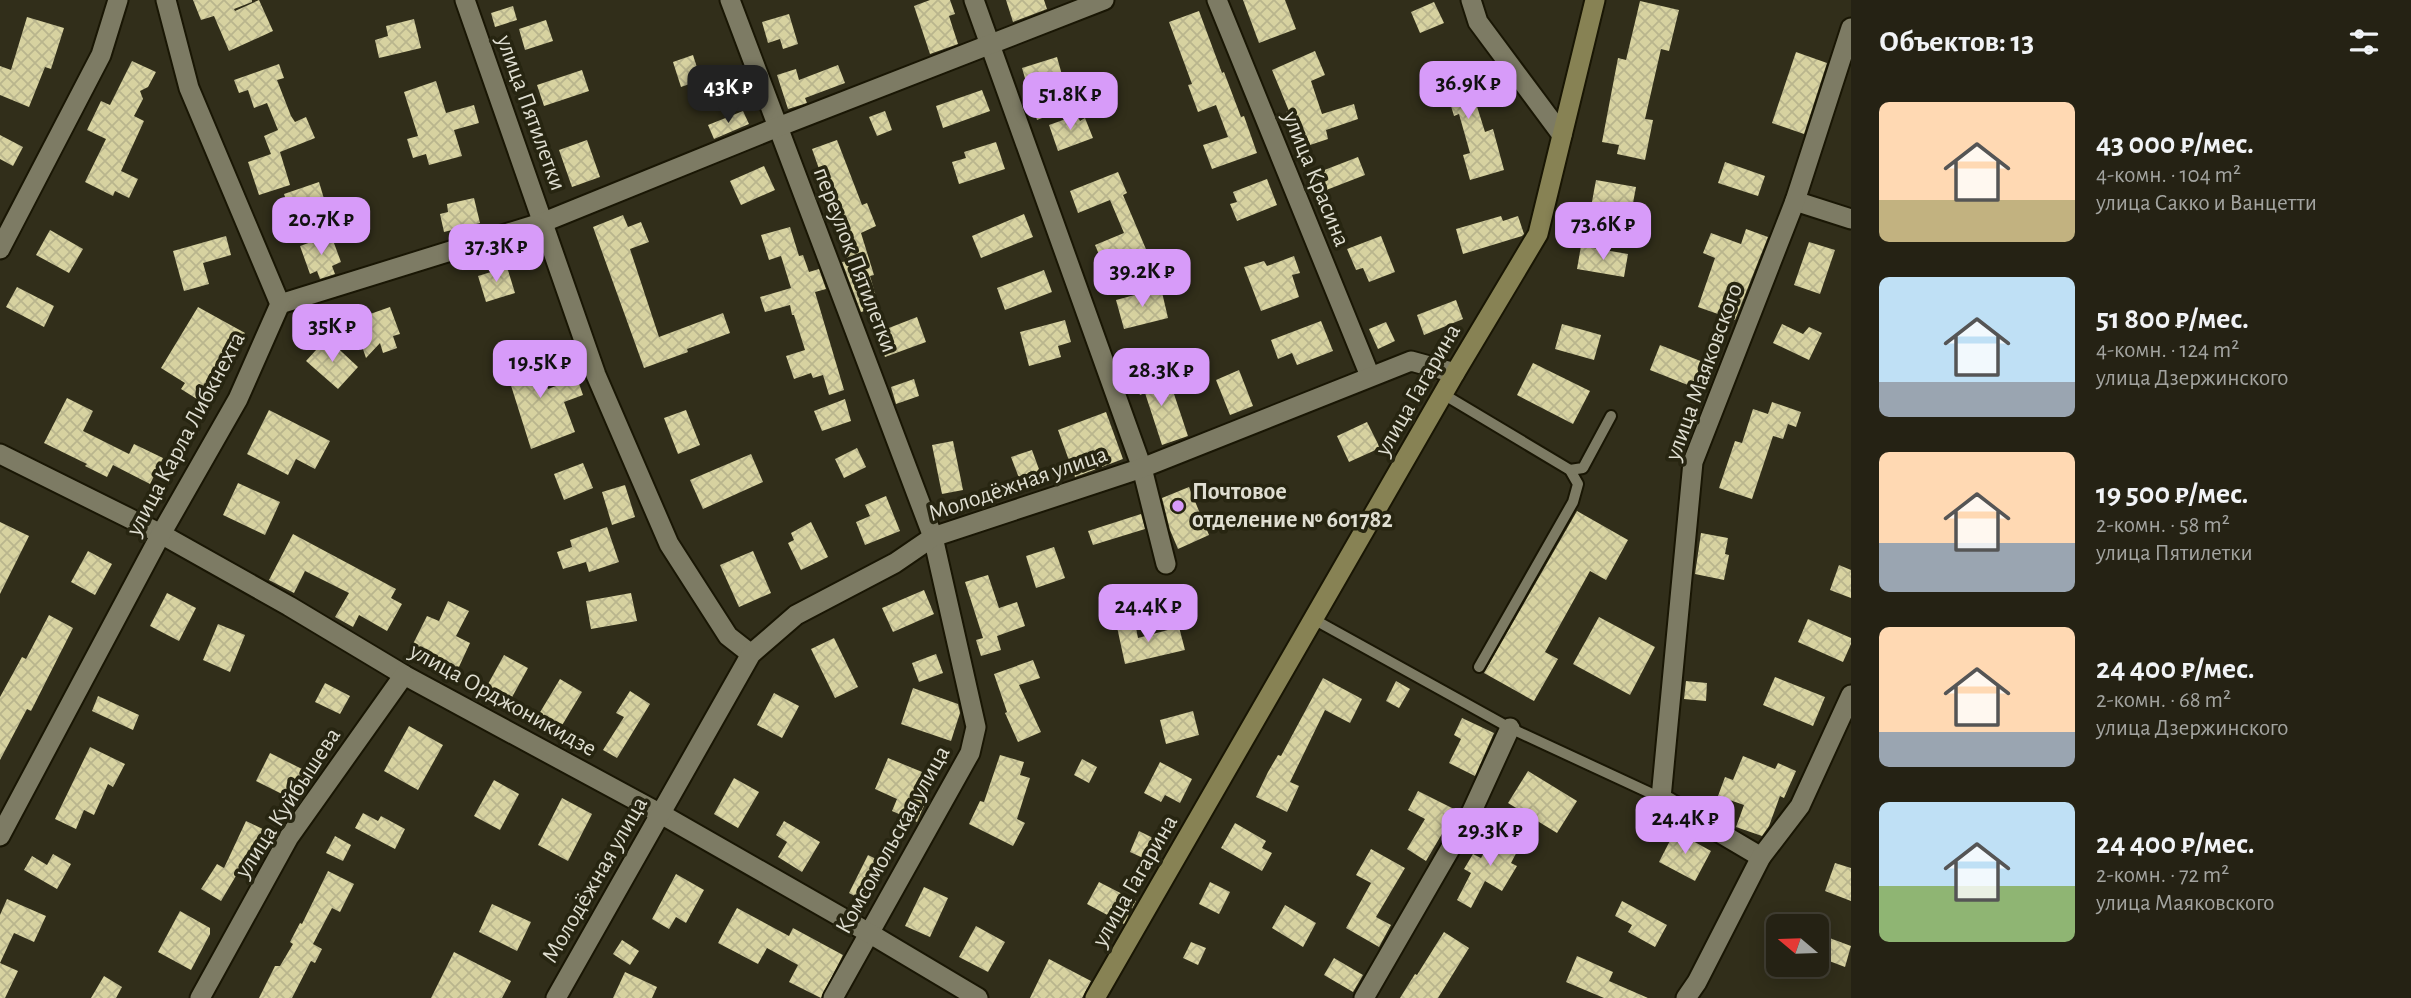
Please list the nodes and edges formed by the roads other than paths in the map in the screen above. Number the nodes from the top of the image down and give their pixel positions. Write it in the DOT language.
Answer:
graph roads {
  1 [pos="118,0"];
  2 [pos="166,0"];
  3 [pos="465,0"];
  4 [pos="730,0"];
  5 [pos="974,0"];
  6 [pos="1104,0"];
  7 [pos="1217,0"];
  8 [pos="1471,0"];
  9 [pos="1595,0"];
  10 [pos="1851,28"];
  11 [pos="992,45"];
  12 [pos="778,127"];
  13 [pos="1562,135"];
  14 [pos="1795,201"];
  15 [pos="1851,219"];
  16 [pos="544,222"];
  17 [pos="0,249"];
  18 [pos="280,303"];
  19 [pos="1455,373"];
  20 [pos="1370,376"];
  21 [pos="1443,394"];
  22 [pos="1611,415"];
  23 [pos="0,454"];
  24 [pos="1142,468"];
  25 [pos="1570,470"];
  26 [pos="160,534"];
  27 [pos="933,537"];
  28 [pos="1166,564"];
  29 [pos="1315,620"];
  30 [pos="751,654"];
  31 [pos="1479,667"];
  32 [pos="404,675"];
  33 [pos="1851,695"];
  34 [pos="1510,728"];
  35 [pos="1661,798"];
  36 [pos="661,814"];
  37 [pos="0,836"];
  38 [pos="1761,857"];
  39 [pos="869,933"];
  40 [pos="1694,993"];
  41 [pos="200,998"];
  42 [pos="556,998"];
  43 [pos="833,998"];
  44 [pos="978,998"];
  45 [pos="1095,998"];
  46 [pos="1364,998"];
  1 -- 17 [label="street"];
  2 -- 18 [label="street"];
  3 -- 16 [label="street, улица Пятилетки"];
  4 -- 12 [label="street, переулок Пятилетки"];
  5 -- 11 [label="street"];
  6 -- 11 [label="street"];
  7 -- 20 [label="street, улица Красина"];
  8 -- 13 [label="street"];
  9 -- 13 [label="main road, улица Гагарина"];
  10 -- 14 [label="street, улица Маяковского"];
  11 -- 12 [label="street"];
  11 -- 24 [label="street"];
  12 -- 16 [label="street"];
  12 -- 27 [label="street, переулок Пятилетки"];
  13 -- 19 [label="main road, улица Гагарина"];
  14 -- 15 [label="street"];
  14 -- 35 [label="street, улица Маяковского"];
  16 -- 18 [label="street"];
  16 -- 30 [label="street, улица Пятилетки"];
  18 -- 26 [label="street, улица Карла Либкнехта"];
  19 -- 20 [label="street, Молодёжная улица"];
  19 -- 21 [label="main road, улица Гагарина"];
  20 -- 24 [label="street, Молодёжная улица"];
  21 -- 25 [label="lane"];
  21 -- 29 [label="main road, улица Гагарина"];
  22 -- 25 [label="lane"];
  23 -- 26 [label="street, улица Орджоникидзе"];
  24 -- 27 [label="street, Молодёжная улица"];
  24 -- 28 [label="street"];
  25 -- 31 [label="lane"];
  26 -- 32 [label="street, улица Орджоникидзе"];
  26 -- 37 [label="street, улица Карла Либкнехта"];
  27 -- 30 [label="street, Молодёжная улица"];
  27 -- 39 [label="street, Комсомольская улица"];
  29 -- 34 [label="lane"];
  29 -- 45 [label="main road, улица Гагарина"];
  30 -- 36 [label="street, Молодёжная улица"];
  32 -- 36 [label="street, улица Орджоникидзе"];
  32 -- 41 [label="street, улица Куйбышева"];
  33 -- 38 [label="street"];
  34 -- 35 [label="lane"];
  34 -- 46 [label="street"];
  35 -- 38 [label="street"];
  36 -- 39 [label="street, улица Орджоникидзе"];
  36 -- 42 [label="street, Молодёжная улица"];
  38 -- 40 [label="street"];
  39 -- 43 [label="street, Комсомольская улица"];
  39 -- 44 [label="street, улица Орджоникидзе"];
}
